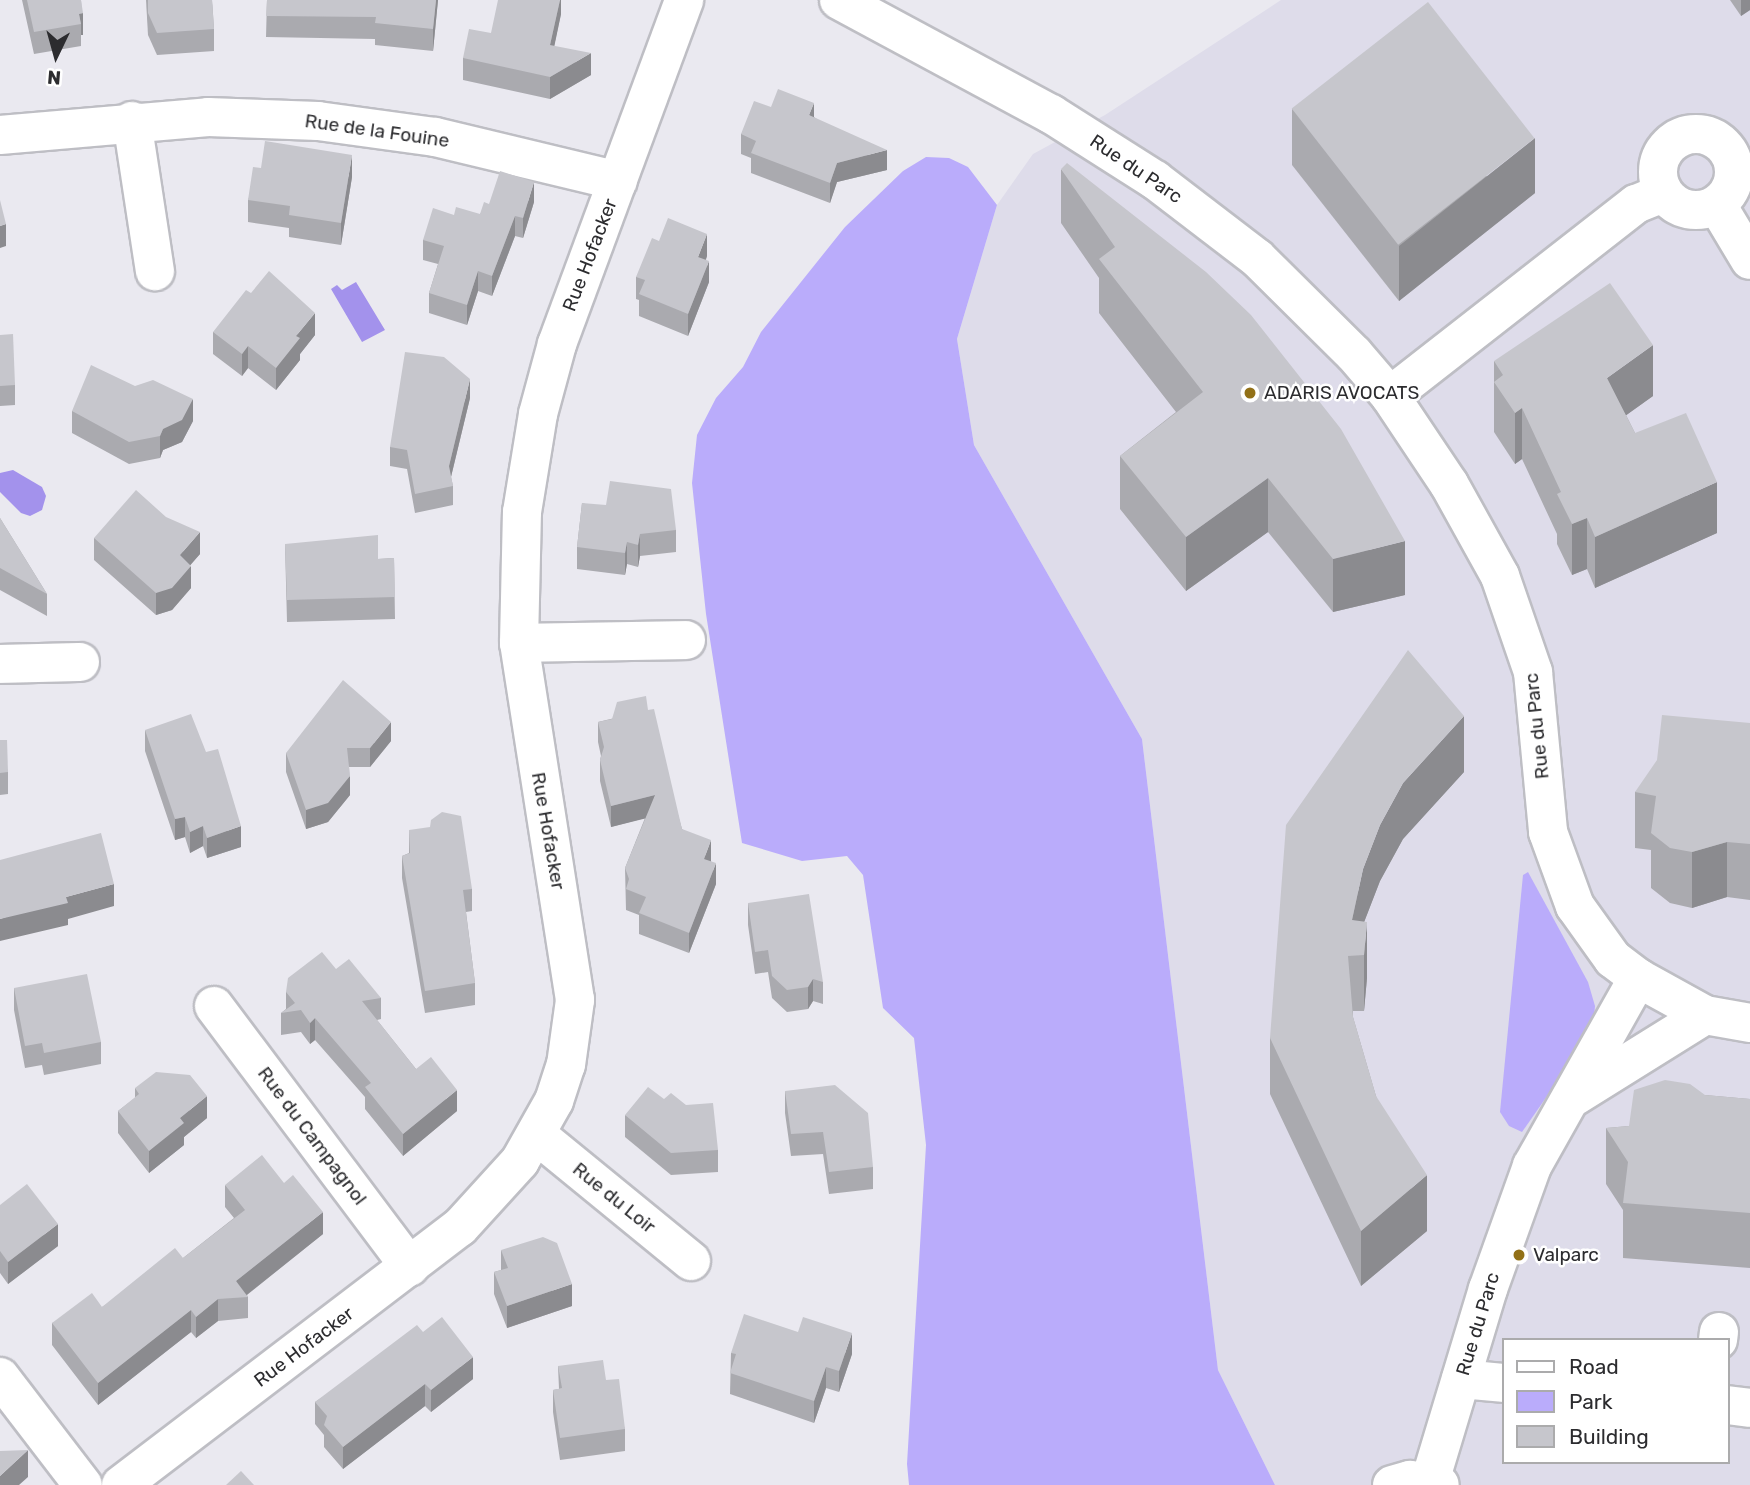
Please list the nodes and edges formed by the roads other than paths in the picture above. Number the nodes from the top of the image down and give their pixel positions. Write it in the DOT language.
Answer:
graph roads {
  1 [pos="684,0"];
  2 [pos="839,0"];
  3 [pos="132,121"];
  4 [pos="0,135"];
  5 [pos="618,181"];
  6 [pos="1663,193"];
  7 [pos="1717,205"];
  8 [pos="1750,260"];
  9 [pos="155,271"];
  10 [pos="1390,396"];
  11 [pos="686,640"];
  12 [pos="519,643"];
  13 [pos="79,662"];
  14 [pos="0,664"];
  15 [pos="1638,978"];
  16 [pos="214,1006"];
  17 [pos="1705,1015"];
  18 [pos="1750,1023"];
  19 [pos="1573,1098"];
  20 [pos="537,1135"];
  21 [pos="691,1261"];
  22 [pos="410,1267"];
  23 [pos="0,1377"];
  24 [pos="1461,1379"];
  25 [pos="1502,1383"];
  26 [pos="1729,1405"];
  27 [pos="1750,1408"];
  28 [pos="1435,1483"];
  29 [pos="83,1485"];
  30 [pos="121,1485"];
  31 [pos="1392,1485"];
  1 -- 5 [label="street, Rue Hofacker"];
  2 -- 10 [label="street, Rue du Parc"];
  3 -- 4 [label="street, Rue de la Fouine"];
  3 -- 5 [label="street, Rue de la Fouine"];
  3 -- 9 [label="street"];
  5 -- 12 [label="street, Rue Hofacker"];
  6 -- 7 [label="street"];
  6 -- 7 [label="street"];
  6 -- 10 [label="street"];
  7 -- 8 [label="street"];
  10 -- 15 [label="street, Rue du Parc"];
  11 -- 12 [label="street"];
  12 -- 20 [label="street, Rue Hofacker"];
  13 -- 14 [label="street"];
  15 -- 17 [label="street, Rue du Parc"];
  15 -- 19 [label="street, Rue du Parc"];
  16 -- 22 [label="street, Rue du Campagnol"];
  17 -- 18 [label="street, Rue du Parc"];
  17 -- 19 [label="street, Rue du Parc"];
  19 -- 24 [label="street, Rue du Parc"];
  20 -- 21 [label="street, Rue du Loir"];
  20 -- 22 [label="street, Rue Hofacker"];
  22 -- 30 [label="street, Rue Hofacker"];
  23 -- 29 [label="street"];
  24 -- 25 [label="street"];
  24 -- 28 [label="street, Rue du Parc"];
  26 -- 27 [label="street"];
  28 -- 31 [label="street"];
}
